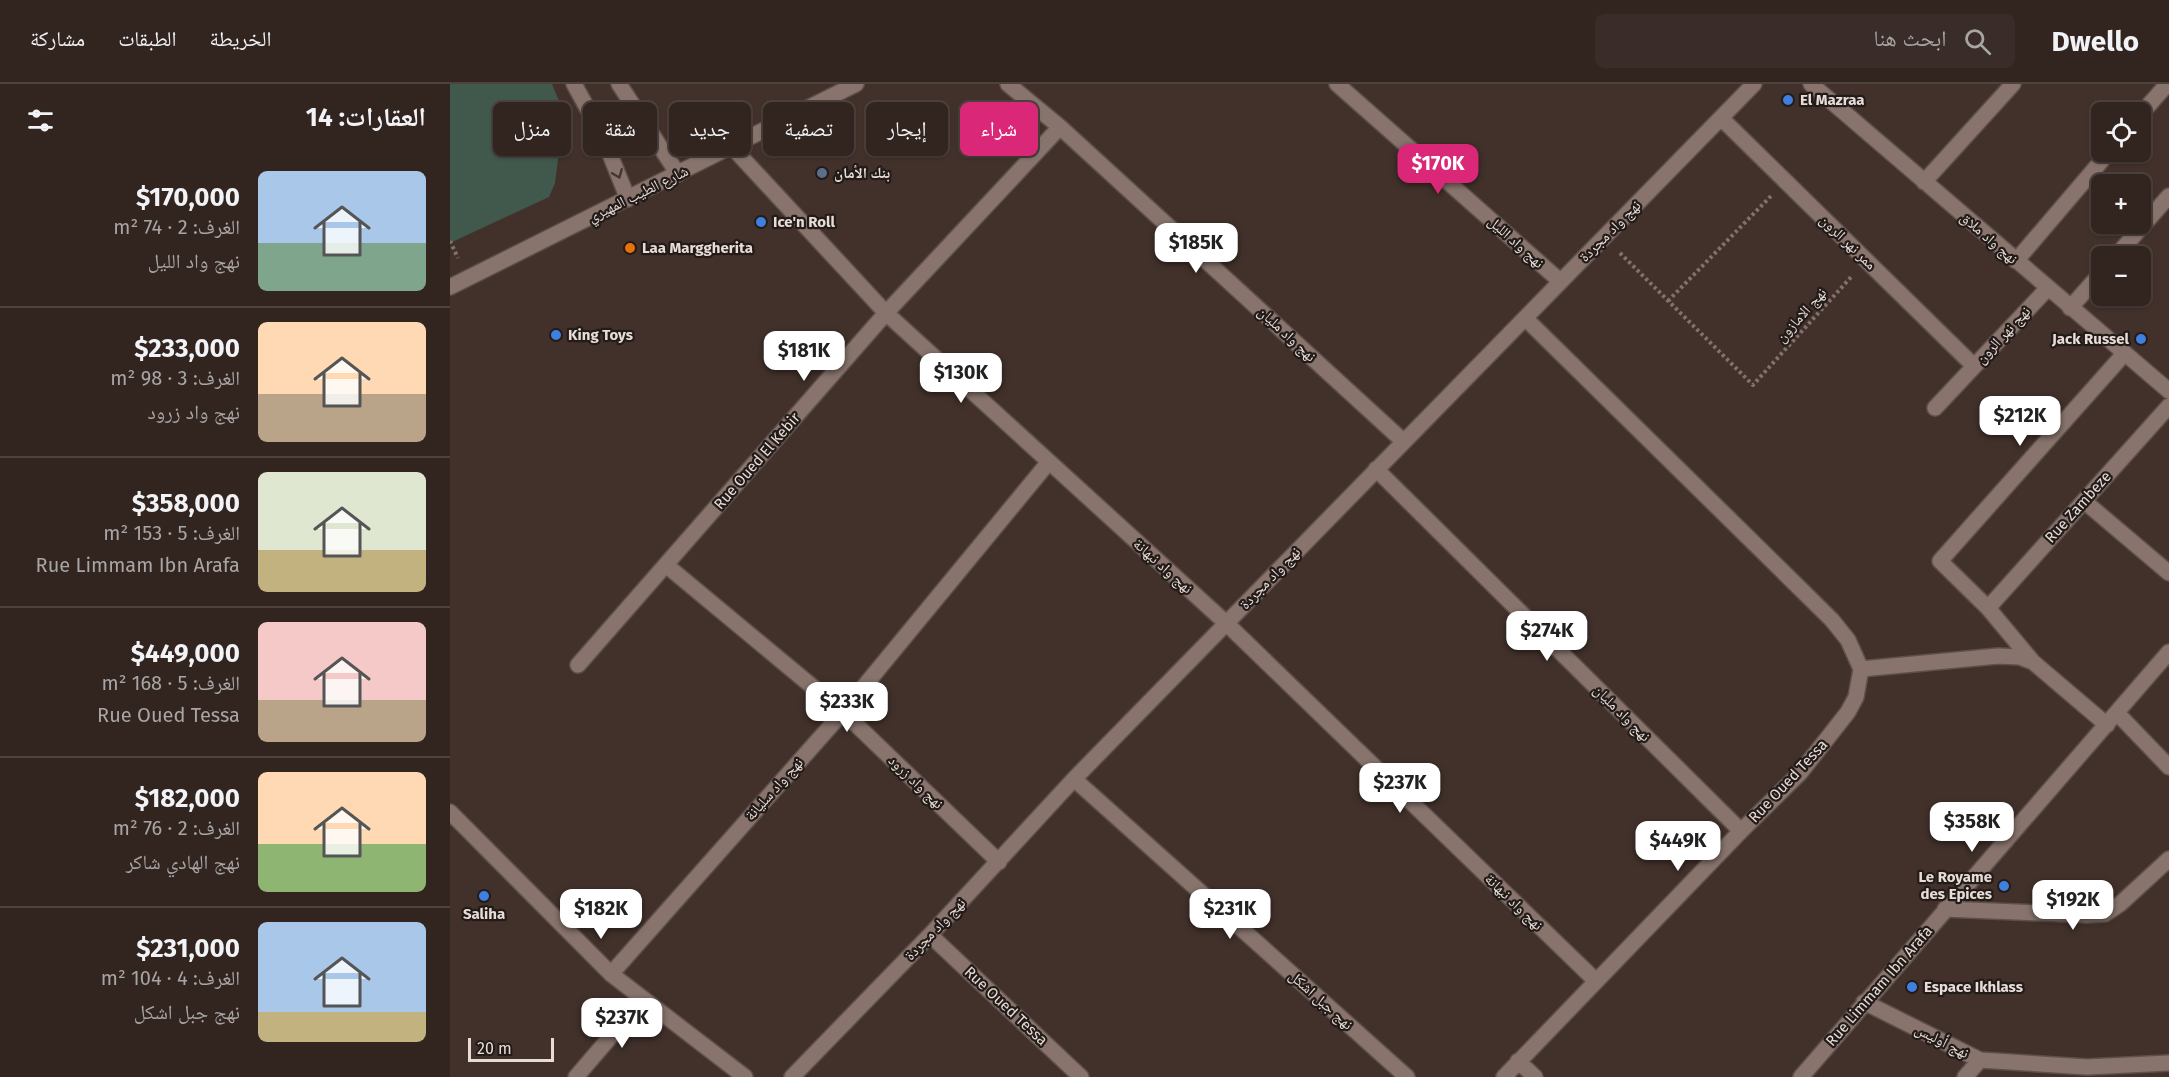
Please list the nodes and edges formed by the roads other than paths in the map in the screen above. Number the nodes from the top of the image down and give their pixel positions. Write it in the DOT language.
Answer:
graph roads {
  1 [pos="574,84"];
  2 [pos="619,84"];
  3 [pos="856,84"];
  4 [pos="1008,84"];
  5 [pos="1337,84"];
  6 [pos="1754,84"];
  7 [pos="2013,84"];
  8 [pos="1816,86"];
  9 [pos="2164,90"];
  10 [pos="2151,104"];
  11 [pos="1721,118"];
  12 [pos="1060,127"];
  13 [pos="751,139"];
  14 [pos="716,156"];
  15 [pos="740,156"];
  16 [pos="2100,162"];
  17 [pos="678,174"];
  18 [pos="1924,182"];
  19 [pos="2169,196"];
  20 [pos="628,199"];
  21 [pos="2125,246"];
  22 [pos="2016,261"];
  23 [pos="1560,281"];
  24 [pos="2091,285"];
  25 [pos="450,287"];
  26 [pos="2047,289"];
  27 [pos="2070,308"];
  28 [pos="886,313"];
  29 [pos="1525,318"];
  30 [pos="2124,354"];
  31 [pos="1974,366"];
  32 [pos="2169,391"];
  33 [pos="2169,406"];
  34 [pos="1935,408"];
  35 [pos="1404,441"];
  36 [pos="1048,463"];
  37 [pos="1376,469"];
  38 [pos="2084,501"];
  39 [pos="666,565"];
  40 [pos="2169,573"];
  41 [pos="1988,608"];
  42 [pos="1226,623"];
  43 [pos="2169,652"];
  44 [pos="2033,662"];
  45 [pos="578,666"];
  46 [pos="1861,669"];
  47 [pos="843,712"];
  48 [pos="2117,713"];
  49 [pos="2107,725"];
  50 [pos="2169,767"];
  51 [pos="1074,779"];
  52 [pos="450,812"];
  53 [pos="1741,831"];
  54 [pos="2169,859"];
  55 [pos="999,862"];
  56 [pos="1946,909"];
  57 [pos="930,934"];
  58 [pos="611,974"];
  59 [pos="1596,981"];
  60 [pos="642,1000"];
  61 [pos="1864,1002"];
  62 [pos="1980,1060"];
  63 [pos="1518,1061"];
  64 [pos="2169,1063"];
  65 [pos="576,1077"];
  66 [pos="745,1077"];
  67 [pos="792,1077"];
  68 [pos="1081,1077"];
  69 [pos="1407,1077"];
  70 [pos="1504,1077"];
  71 [pos="1535,1077"];
  72 [pos="1801,1077"];
  73 [pos="1965,1077"];
  1 -- 20 [label="street, one-way"];
  2 -- 17 [label="street"];
  3 -- 13 [label="street, شارع الطيب المهيري"];
  4 -- 12 [label="street, نهج واد مليان"];
  5 -- 23 [label="street, نهج واد الليل"];
  6 -- 11 [label="street, نهج واد مجردة"];
  7 -- 18 [label="street"];
  8 -- 18 [label="street, نهج واد ملاق"];
  9 -- 10 [label="street"];
  11 -- 23 [label="street, نهج واد مجردة"];
  11 -- 31 [label="street, ممر نهر الرون"];
  12 -- 28 [label="street, Rue Oued El Kebir"];
  12 -- 35 [label="street, نهج واد مليان"];
  14 -- 17 [label="street, شارع الطيب المهيري"];
  15 -- 28 [label="street, نهج واد نبهانة"];
  16 -- 22 [label="street"];
  17 -- 20 [label="street, شارع الطيب المهيري"];
  18 -- 22 [label="street, نهج واد ملاق"];
  19 -- 21 [label="street"];
  20 -- 25 [label="street, شارع الطيب المهيري"];
  22 -- 26 [label="street, نهج واد ملاق"];
  23 -- 29 [label="street, نهج واد مجردة"];
  24 -- 27 [label="street"];
  26 -- 27 [label="street, نهج واد ملاق"];
  26 -- 31 [label="street, نهج نهر الرون"];
  27 -- 30 [label="street, نهج واد ملاق"];
  28 -- 36 [label="street, نهج واد نبهانة"];
  28 -- 39 [label="street, Rue Oued El Kebir"];
  29 -- 35 [label="street, نهج واد مجردة"];
  29 -- 46 [label="street"];
  30 -- 32 [label="street, نهج واد ملاق"];
  30 -- 41 [label="street"];
  31 -- 34 [label="street, نهج نهر الرون"];
  33 -- 38 [label="street, Rue Zambeze"];
  35 -- 37 [label="street, نهج واد مجردة"];
  36 -- 42 [label="street, نهج واد نبهانة"];
  36 -- 47 [label="street, نهج واد سليانة"];
  37 -- 42 [label="street, نهج واد مجردة"];
  37 -- 53 [label="street, نهج واد مليان"];
  38 -- 40 [label="street"];
  38 -- 41 [label="street, Rue Zambeze"];
  39 -- 45 [label="street, Rue Oued El Kebir"];
  39 -- 47 [label="street, نهج واد زرود"];
  41 -- 44 [label="street"];
  42 -- 51 [label="street, نهج واد مجردة"];
  42 -- 59 [label="street, نهج واد نبهانة"];
  43 -- 48 [label="street, Rue Limmam Ibn Arafa"];
  44 -- 46 [label="street"];
  44 -- 49 [label="street"];
  46 -- 53 [label="street, Rue Oued Tessa"];
  47 -- 55 [label="street, نهج واد زرود"];
  47 -- 58 [label="street, نهج واد سليانة"];
  48 -- 49 [label="street, Rue Limmam Ibn Arafa"];
  48 -- 50 [label="street"];
  49 -- 56 [label="street, Rue Limmam Ibn Arafa"];
  51 -- 55 [label="street, نهج واد مجردة"];
  51 -- 69 [label="street, نهج جبل اشكل"];
  52 -- 58 [label="street"];
  53 -- 59 [label="street, Rue Oued Tessa"];
  54 -- 56 [label="street"];
  55 -- 57 [label="street, نهج واد مجردة"];
  56 -- 61 [label="street, Rue Limmam Ibn Arafa"];
  57 -- 67 [label="street, نهج واد مجردة"];
  57 -- 68 [label="street, Rue Oued Tessa"];
  58 -- 60 [label="street"];
  59 -- 63 [label="street, Rue Oued Tessa"];
  60 -- 65 [label="street"];
  60 -- 66 [label="street"];
  61 -- 62 [label="street, نهج أوليس"];
  61 -- 72 [label="street, Rue Limmam Ibn Arafa"];
  62 -- 64 [label="street, نهج أوليس"];
  62 -- 73 [label="street"];
  63 -- 70 [label="street, Rue Oued Tessa"];
  63 -- 71 [label="street"];
}
